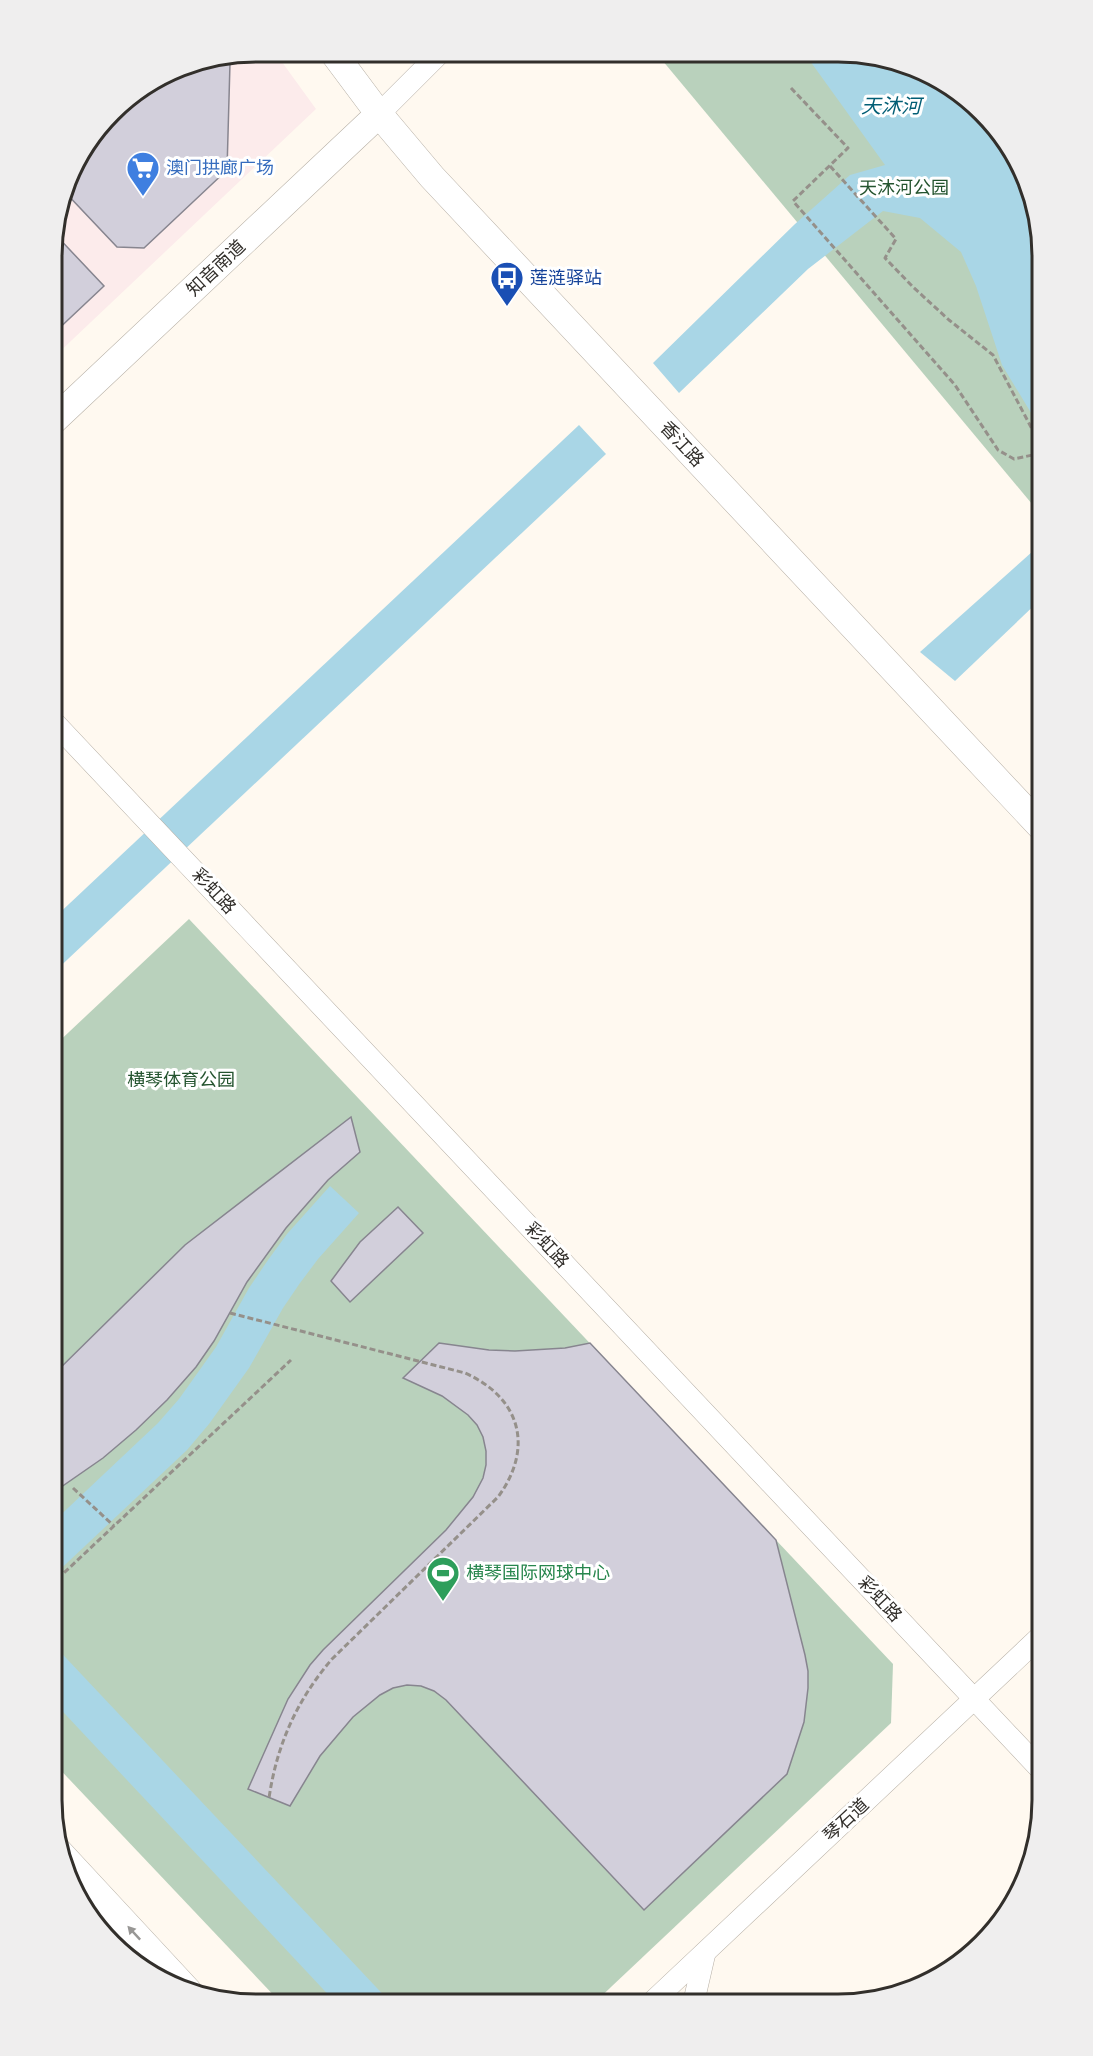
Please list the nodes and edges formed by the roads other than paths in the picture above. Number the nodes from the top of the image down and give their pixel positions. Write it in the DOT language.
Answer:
graph roads {
  1 [pos="340,62"];
  2 [pos="431,62"];
  3 [pos="379,114"];
  4 [pos="62,412"];
  5 [pos="62,731"];
  6 [pos="1032,817"];
  7 [pos="1031,1645"];
  8 [pos="974,1699"];
  9 [pos="1031,1759"];
  10 [pos="74,1869"];
  11 [pos="705,1953"];
  12 [pos="174,1976"];
  13 [pos="661,1994"];
  14 [pos="696,1994"];
  1 -- 3 [label="main road, 香江路"];
  2 -- 3 [label="street"];
  3 -- 4 [label="main road, 知音南道"];
  3 -- 6 [label="main road, 香江路"];
  5 -- 8 [label="street, 彩虹路"];
  7 -- 8 [label="street, 琴石道"];
  8 -- 9 [label="street, 彩虹路"];
  8 -- 11 [label="street, 琴石道"];
  12 -- 10 [label="main road, one-way"];
  11 -- 13 [label="street, 琴石道"];
  11 -- 14 [label="street"];
}
